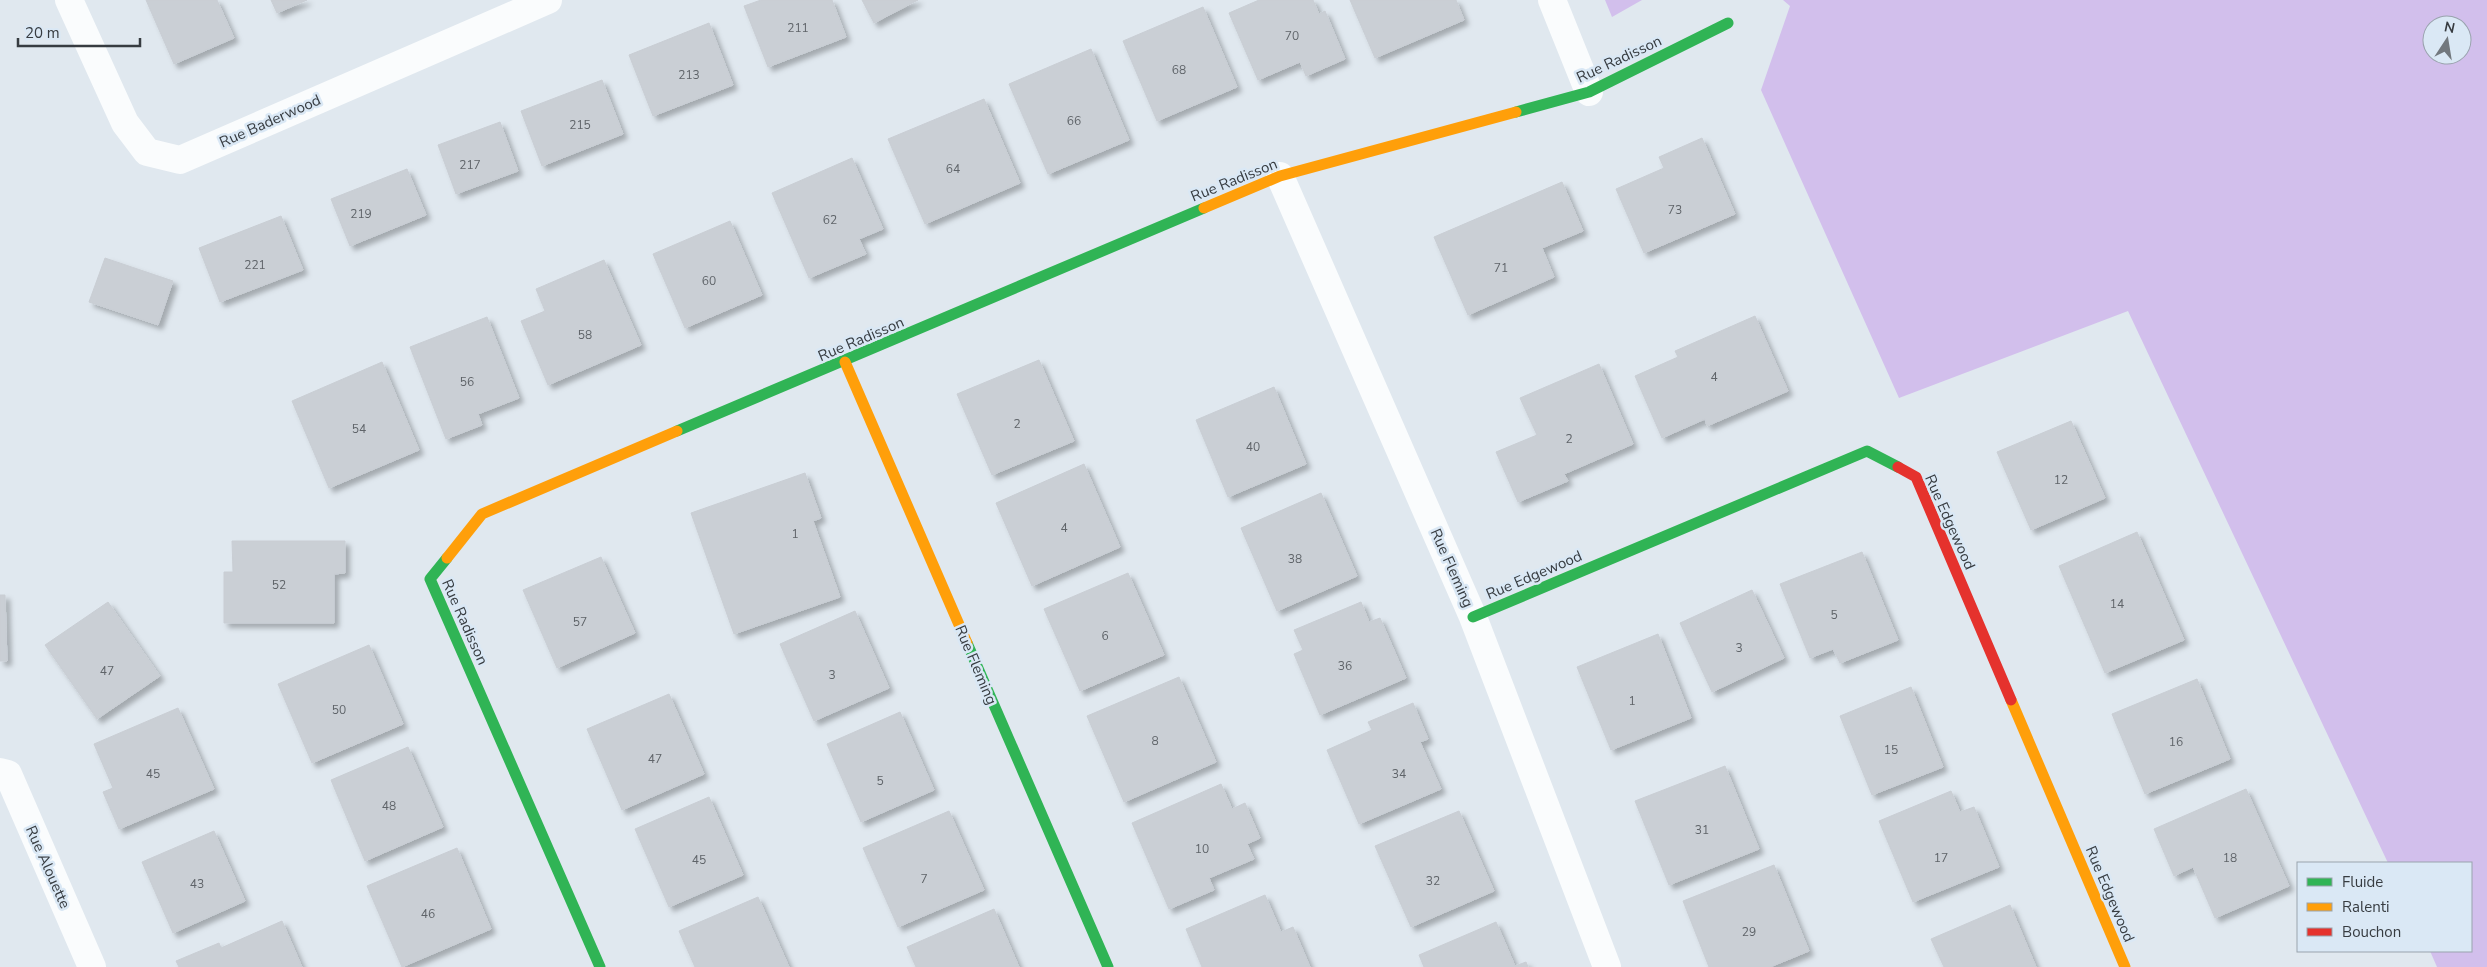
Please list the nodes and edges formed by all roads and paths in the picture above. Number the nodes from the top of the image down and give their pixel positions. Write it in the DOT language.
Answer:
graph roads {
  1 [pos="69,0"];
  2 [pos="548,0"];
  3 [pos="1552,0"];
  4 [pos="1728,23"];
  5 [pos="1589,92"];
  6 [pos="1280,176"];
  7 [pos="845,362"];
  8 [pos="1473,617"];
  9 [pos="0,772"];
  10 [pos="92,967"];
  11 [pos="600,967"];
  12 [pos="1108,967"];
  13 [pos="1607,967"];
  14 [pos="2125,967"];
  1 -- 2 [label="street, Rue Baderwood"];
  3 -- 5 [label="street"];
  4 -- 5 [label="street, Rue Radisson"];
  5 -- 6 [label="street, Rue Radisson"];
  6 -- 7 [label="street, Rue Radisson"];
  6 -- 8 [label="street, Rue Fleming"];
  7 -- 11 [label="street, Rue Radisson"];
  7 -- 12 [label="street, Rue Fleming"];
  8 -- 13 [label="street, Rue Fleming"];
  8 -- 14 [label="street, Rue Edgewood"];
  9 -- 10 [label="street, Rue Alouette"];
}
